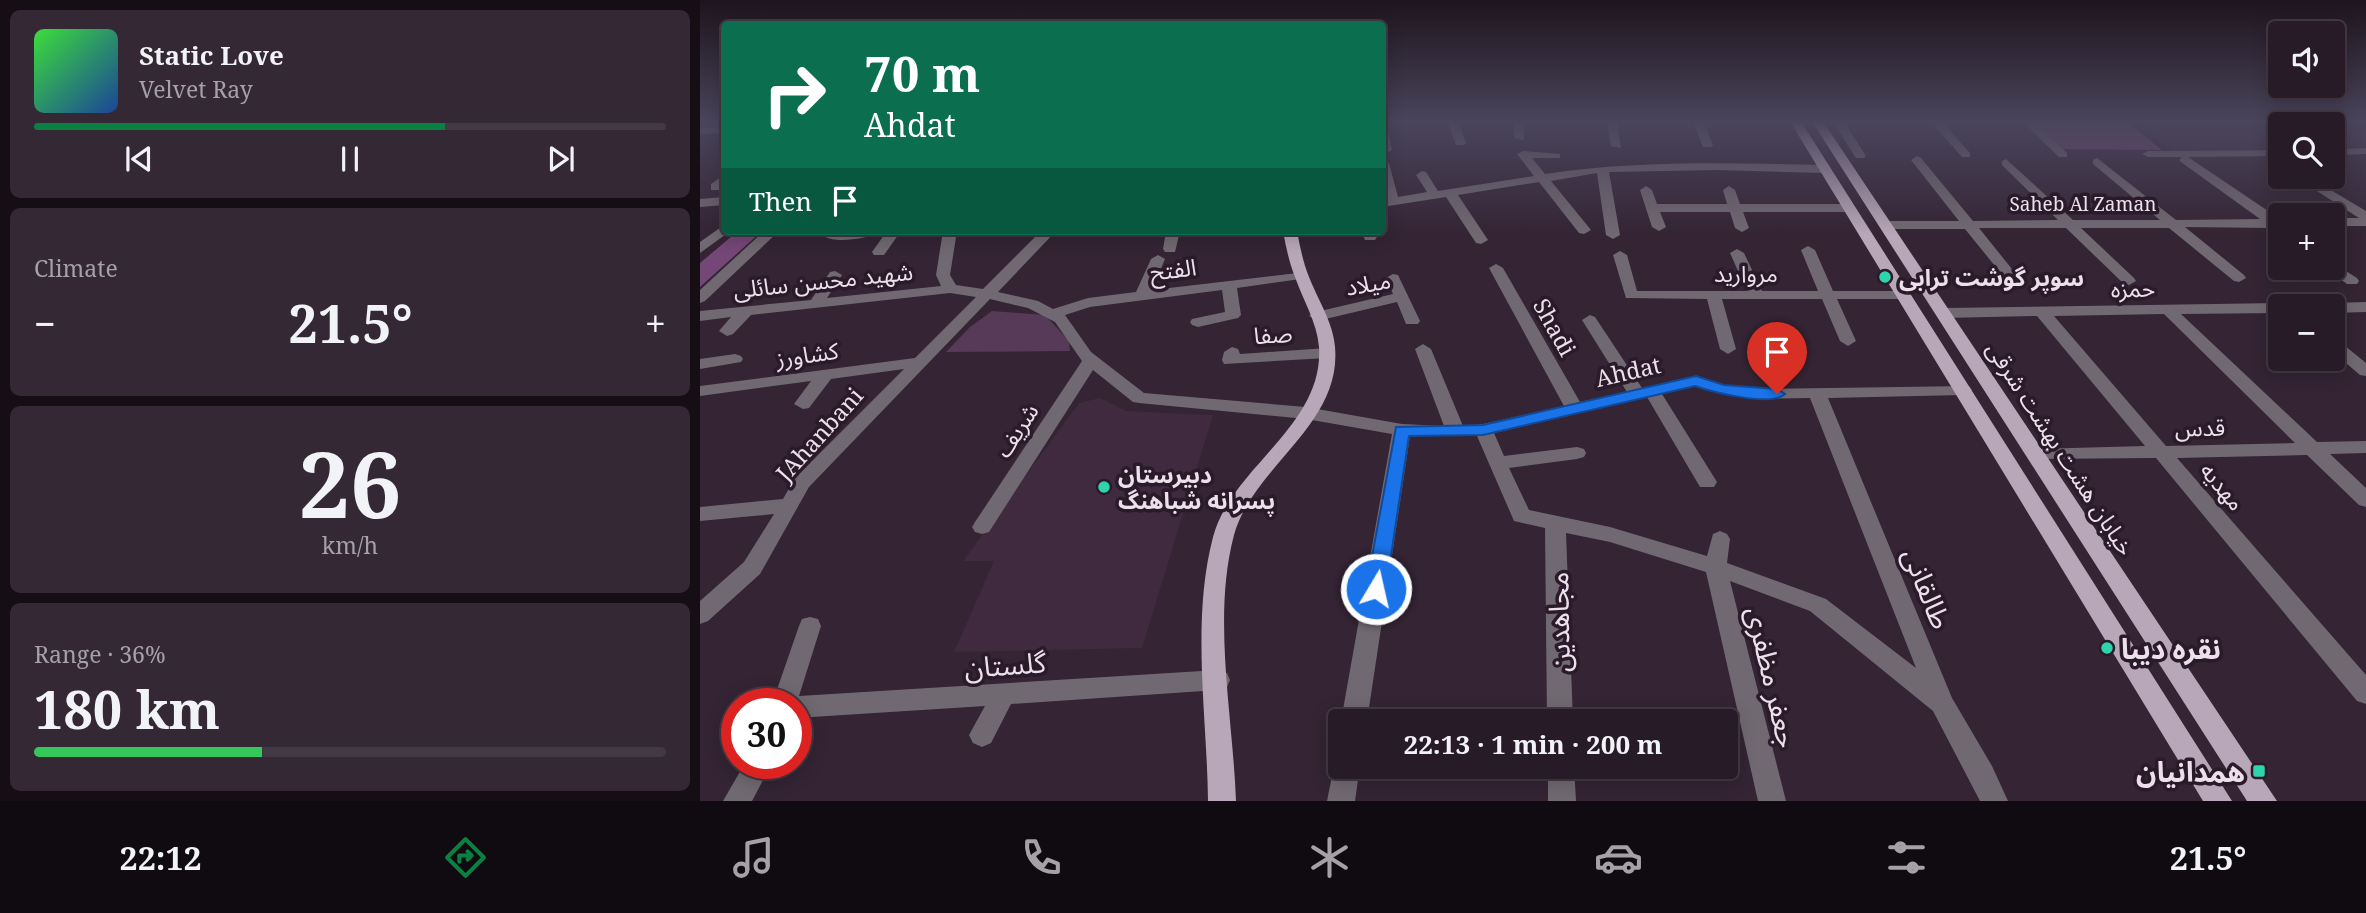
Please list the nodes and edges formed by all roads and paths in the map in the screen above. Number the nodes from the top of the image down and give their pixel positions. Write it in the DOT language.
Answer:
graph roads {
  1 [pos="1527,160"];
  2 [pos="1819,160"];
  3 [pos="1843,160"];
  4 [pos="1917,160"];
  5 [pos="2185,160"];
  6 [pos="2097,162"];
  7 [pos="2006,163"];
  8 [pos="1602,169"];
  9 [pos="1824,169"];
  10 [pos="1422,175"];
  11 [pos="1541,179"];
  12 [pos="2319,189"];
  13 [pos="1646,190"];
  14 [pos="1729,190"];
  15 [pos="1450,193"];
  16 [pos="1435,195"];
  17 [pos="721,201"];
  18 [pos="700,203"];
  19 [pos="1388,203"];
  20 [pos="1652,208"];
  21 [pos="1735,208"];
  22 [pos="1848,208"];
  23 [pos="2268,217"];
  24 [pos="2366,220"];
  25 [pos="2345,221"];
  26 [pos="2069,223"];
  27 [pos="2172,223"];
  28 [pos="1969,224"];
  29 [pos="2268,224"];
  30 [pos="1886,225"];
  31 [pos="1659,227"];
  32 [pos="1742,228"];
  33 [pos="1584,230"];
  34 [pos="721,231"];
  35 [pos="721,232"];
  36 [pos="700,235"];
  37 [pos="768,235"];
  38 [pos="839,235"];
  39 [pos="891,235"];
  40 [pos="949,235"];
  41 [pos="1045,235"];
  42 [pos="1172,235"];
  43 [pos="1291,235"];
  44 [pos="1613,235"];
  45 [pos="831,236"];
  46 [pos="1481,240"];
  47 [pos="700,249"];
  48 [pos="1873,249"];
  49 [pos="1808,250"];
  50 [pos="1903,250"];
  51 [pos="879,252"];
  52 [pos="1737,253"];
  53 [pos="1620,256"];
  54 [pos="1496,268"];
  55 [pos="835,275"];
  56 [pos="1301,275"];
  57 [pos="2345,276"];
  58 [pos="1394,278"];
  59 [pos="2239,278"];
  60 [pos="2129,281"];
  61 [pos="2352,281"];
  62 [pos="1229,284"];
  63 [pos="2017,284"];
  64 [pos="950,289"];
  65 [pos="986,294"];
  66 [pos="1713,295"];
  67 [pos="1757,295"];
  68 [pos="1829,295"];
  69 [pos="1902,295"];
  70 [pos="1142,296"];
  71 [pos="1402,296"];
  72 [pos="700,298"];
  73 [pos="815,304"];
  74 [pos="2366,307"];
  75 [pos="2268,308"];
  76 [pos="2345,308"];
  77 [pos="2168,310"];
  78 [pos="746,311"];
  79 [pos="2041,311"];
  80 [pos="1944,313"];
  81 [pos="1052,314"];
  82 [pos="700,316"];
  83 [pos="1318,316"];
  84 [pos="1590,320"];
  85 [pos="1412,321"];
  86 [pos="1198,323"];
  87 [pos="727,331"];
  88 [pos="1848,341"];
  89 [pos="1423,349"];
  90 [pos="1728,349"];
  91 [pos="1233,352"];
  92 [pos="1327,353"];
  93 [pos="2345,354"];
  94 [pos="735,359"];
  95 [pos="1091,360"];
  96 [pos="920,362"];
  97 [pos="700,364"];
  98 [pos="2366,371"];
  99 [pos="826,374"];
  100 [pos="1963,390"];
  101 [pos="700,391"];
  102 [pos="1645,392"];
  103 [pos="1817,393"];
  104 [pos="803,404"];
  105 [pos="1574,408"];
  106 [pos="1306,413"];
  107 [pos="1402,430"];
  108 [pos="1483,430"];
  109 [pos="1456,432"];
  110 [pos="2366,447"];
  111 [pos="2313,448"];
  112 [pos="2163,452"];
  113 [pos="1577,453"];
  114 [pos="2036,455"];
  115 [pos="1496,463"];
  116 [pos="1707,482"];
  117 [pos="2366,500"];
  118 [pos="789,505"];
  119 [pos="700,514"];
  120 [pos="1555,523"];
  121 [pos="982,527"];
  122 [pos="1720,539"];
  123 [pos="1716,567"];
  124 [pos="700,615"];
  125 [pos="810,626"];
  126 [pos="1218,680"];
  127 [pos="789,688"];
  128 [pos="2366,693"];
  129 [pos="1004,694"];
  130 [pos="1942,703"];
  131 [pos="812,706"];
  132 [pos="1356,709"];
  133 [pos="1560,709"];
  134 [pos="982,735"];
  135 [pos="750,779"];
  136 [pos="1345,779"];
  137 [pos="1561,779"];
  138 [pos="737,801"];
  139 [pos="1222,801"];
  140 [pos="1341,801"];
  141 [pos="1562,801"];
  142 [pos="1772,801"];
  143 [pos="1994,801"];
  144 [pos="2218,801"];
  145 [pos="2263,801"];
  1 -- 11 [label="street"];
  2 -- 9 [label="main road"];
  3 -- 30 [label="main road, خیابان هشت بهشت شرقی"];
  4 -- 28 [label="street"];
  5 -- 23 [label="street"];
  6 -- 27 [label="street"];
  7 -- 26 [label="street"];
  8 -- 9 [label="street"];
  8 -- 11 [label="street"];
  8 -- 44 [label="street"];
  9 -- 22 [label="main road"];
  10 -- 16 [label="street"];
  11 -- 15 [label="street"];
  11 -- 33 [label="street"];
  12 -- 24 [label="street"];
  13 -- 20 [label="street"];
  14 -- 21 [label="street"];
  15 -- 16 [label="street"];
  15 -- 46 [label="street"];
  16 -- 19 [label="street"];
  17 -- 18 [label="street"];
  20 -- 21 [label="street"];
  20 -- 31 [label="street"];
  21 -- 22 [label="street"];
  21 -- 32 [label="street"];
  22 -- 48 [label="main road"];
  24 -- 25 [label="street"];
  26 -- 27 [label="street, Saheb Al Zaman"];
  26 -- 28 [label="street, Saheb Al Zaman"];
  26 -- 60 [label="street"];
  27 -- 29 [label="street, Saheb Al Zaman"];
  27 -- 59 [label="street"];
  28 -- 30 [label="street, Saheb Al Zaman"];
  28 -- 63 [label="street"];
  30 -- 50 [label="main road, خیابان هشت بهشت شرقی"];
  34 -- 36 [label="street"];
  35 -- 47 [label="street"];
  37 -- 72 [label="street"];
  38 -- 45 [label="street"];
  39 -- 51 [label="street"];
  40 -- 64 [label="street"];
  41 -- 65 [label="street, JAhanbani"];
  42 -- 70 [label="street"];
  43 -- 56 [label="main road"];
  48 -- 50 [label="main road"];
  48 -- 69 [label="main road"];
  49 -- 68 [label="street"];
  50 -- 80 [label="main road, خیابان هشت بهشت شرقی"];
  52 -- 67 [label="street"];
  53 -- 66 [label="street, مروارید"];
  54 -- 105 [label="street, Shadi"];
  55 -- 73 [label="street"];
  56 -- 62 [label="street, الفتح"];
  56 -- 83 [label="main road"];
  57 -- 61 [label="street"];
  58 -- 71 [label="street"];
  62 -- 70 [label="street, الفتح"];
  62 -- 86 [label="street"];
  64 -- 65 [label="street, شهید محسن سائلی"];
  64 -- 73 [label="street, شهید محسن سائلی"];
  65 -- 81 [label="street, شهید محسن سائلی"];
  65 -- 96 [label="street, JAhanbani"];
  66 -- 67 [label="street, مروارید"];
  66 -- 90 [label="street"];
  67 -- 68 [label="street, مروارید"];
  68 -- 69 [label="street, مروارید"];
  68 -- 88 [label="street"];
  69 -- 100 [label="main road"];
  70 -- 81 [label="street, الفتح"];
  71 -- 83 [label="street, میلاد"];
  71 -- 85 [label="street, میلاد"];
  73 -- 78 [label="street, شهید محسن سائلی"];
  74 -- 76 [label="street"];
  75 -- 77 [label="street, حمزه"];
  77 -- 79 [label="street, حمزه"];
  77 -- 111 [label="street"];
  78 -- 82 [label="street, شهید محسن سائلی"];
  78 -- 87 [label="street"];
  79 -- 80 [label="street, حمزه"];
  79 -- 112 [label="street, مهدیه"];
  80 -- 114 [label="main road, خیابان هشت بهشت شرقی"];
  81 -- 95 [label="street, Ahdat"];
  83 -- 92 [label="main road"];
  84 -- 102 [label="street"];
  89 -- 109 [label="street"];
  91 -- 92 [label="street, صفا"];
  92 -- 106 [label="main road"];
  93 -- 98 [label="street"];
  94 -- 97 [label="street"];
  95 -- 106 [label="street, Ahdat"];
  95 -- 121 [label="street, شریف"];
  96 -- 99 [label="street, کشاورز"];
  96 -- 118 [label="street, JAhanbani"];
  99 -- 101 [label="street, کشاورز"];
  99 -- 104 [label="street"];
  100 -- 103 [label="street, Ahdat"];
  100 -- 144 [label="main road"];
  102 -- 103 [label="street, Ahdat"];
  102 -- 105 [label="street, Ahdat"];
  102 -- 116 [label="street"];
  103 -- 130 [label="street, طالقانی"];
  105 -- 108 [label="street, Ahdat"];
  106 -- 107 [label="street, Ahdat"];
  106 -- 126 [label="main road"];
  107 -- 109 [label="street, Ahdat"];
  107 -- 132 [label="street"];
  108 -- 109 [label="street, Ahdat"];
  108 -- 115 [label="street"];
  110 -- 111 [label="street, قدس"];
  111 -- 112 [label="street, قدس"];
  111 -- 117 [label="street"];
  112 -- 114 [label="street, قدس"];
  112 -- 128 [label="street, مهدیه"];
  113 -- 115 [label="street"];
  114 -- 145 [label="main road, خیابان هشت بهشت شرقی"];
  115 -- 120 [label="street"];
  118 -- 119 [label="street"];
  118 -- 124 [label="street, JAhanbani"];
  120 -- 123 [label="street"];
  120 -- 133 [label="street, مجاهدین"];
  122 -- 123 [label="street"];
  123 -- 130 [label="street"];
  123 -- 142 [label="street, جعفر مظفری"];
  125 -- 127 [label="street"];
  126 -- 129 [label="street, گلستان"];
  126 -- 139 [label="main road"];
  129 -- 131 [label="street, گلستان"];
  129 -- 134 [label="street"];
  130 -- 143 [label="street, طالقانی"];
  135 -- 138 [label="street"];
  136 -- 140 [label="street"];
  137 -- 141 [label="street"];
}
